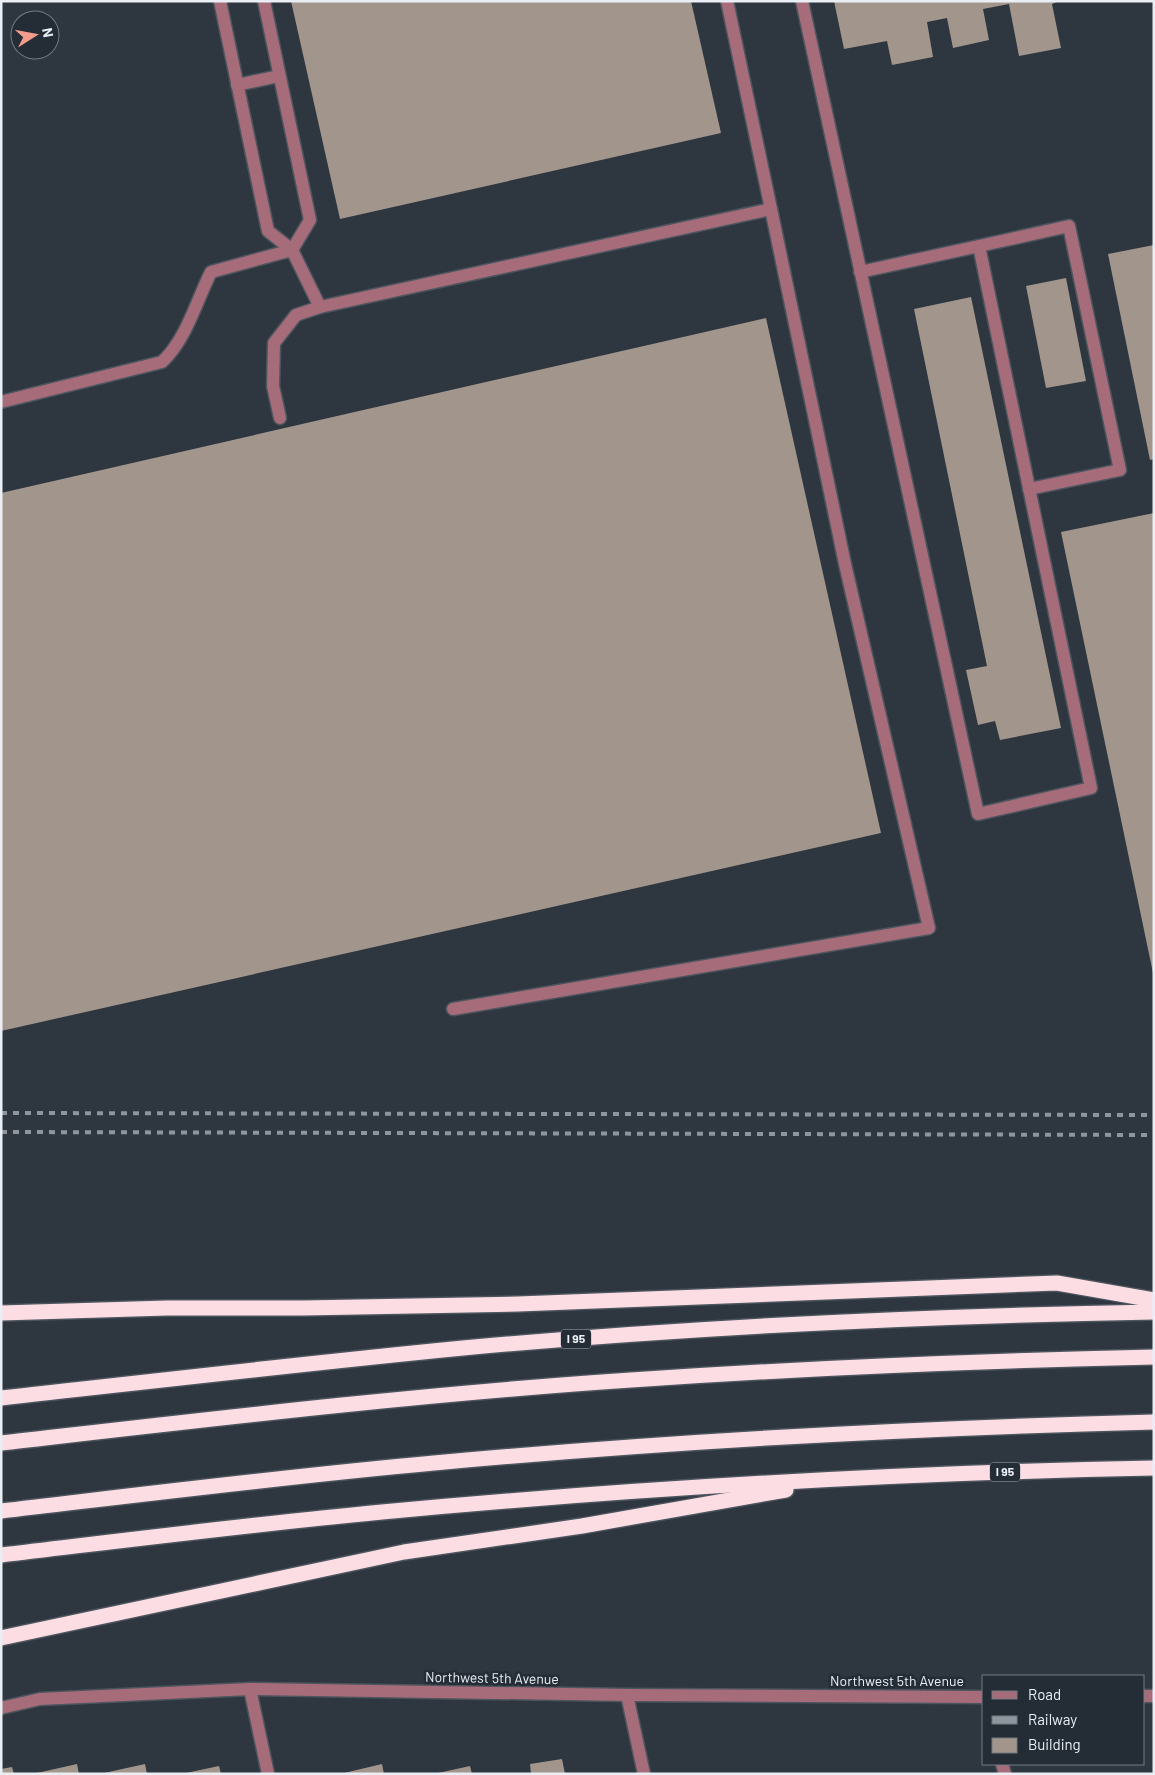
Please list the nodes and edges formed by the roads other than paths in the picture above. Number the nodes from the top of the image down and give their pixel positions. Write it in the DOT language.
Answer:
graph roads {
  1 [pos="220,1"];
  2 [pos="264,1"];
  3 [pos="727,1"];
  4 [pos="802,1"];
  5 [pos="279,76"];
  6 [pos="237,85"];
  7 [pos="771,209"];
  8 [pos="979,246"];
  9 [pos="292,250"];
  10 [pos="860,272"];
  11 [pos="320,307"];
  12 [pos="1,402"];
  13 [pos="280,418"];
  14 [pos="1029,489"];
  15 [pos="453,1009"];
  16 [pos="1154,1300"];
  17 [pos="1154,1312"];
  18 [pos="1,1313"];
  19 [pos="1154,1357"];
  20 [pos="1,1398"];
  21 [pos="1154,1422"];
  22 [pos="1,1443"];
  23 [pos="1154,1468"];
  24 [pos="856,1478"];
  25 [pos="1,1511"];
  26 [pos="1,1555"];
  27 [pos="1,1638"];
  28 [pos="250,1689"];
  29 [pos="627,1695"];
  30 [pos="982,1697"];
  31 [pos="1,1708"];
  32 [pos="268,1774"];
  33 [pos="644,1774"];
  1 -- 6 [label="street"];
  2 -- 5 [label="street"];
  3 -- 7 [label="street"];
  4 -- 10 [label="street"];
  5 -- 6 [label="street"];
  5 -- 9 [label="street"];
  6 -- 9 [label="street"];
  7 -- 11 [label="street"];
  7 -- 15 [label="street"];
  8 -- 10 [label="street"];
  8 -- 14 [label="street"];
  8 -- 14 [label="street"];
  9 -- 11 [label="street"];
  9 -- 12 [label="street"];
  10 -- 14 [label="street"];
  11 -- 13 [label="street"];
  16 -- 18 [label="highway"];
  17 -- 20 [label="highway, I 95"];
  19 -- 22 [label="highway"];
  21 -- 25 [label="highway"];
  23 -- 24 [label="highway, I 95"];
  24 -- 26 [label="highway, I 95"];
  24 -- 27 [label="highway"];
  28 -- 29 [label="street, Northwest 5th Avenue"];
  28 -- 31 [label="street, Northwest 5th Avenue"];
  28 -- 32 [label="street"];
  29 -- 30 [label="street, Northwest 5th Avenue"];
  29 -- 33 [label="street"];
}
